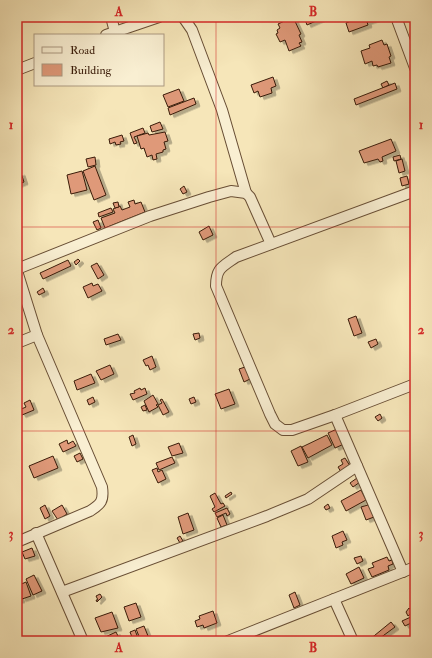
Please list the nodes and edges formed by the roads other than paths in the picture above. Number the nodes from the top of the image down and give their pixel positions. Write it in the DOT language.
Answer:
graph roads {
  1 [pos="111,17"];
  2 [pos="159,17"];
  3 [pos="183,17"];
  4 [pos="396,17"];
  5 [pos="111,33"];
  6 [pos="34,63"];
  7 [pos="415,68"];
  8 [pos="17,70"];
  9 [pos="415,191"];
  10 [pos="246,193"];
  11 [pos="271,244"];
  12 [pos="17,270"];
  13 [pos="37,335"];
  14 [pos="17,343"];
  15 [pos="415,384"];
  16 [pos="335,415"];
  17 [pos="357,466"];
  18 [pos="36,534"];
  19 [pos="17,542"];
  20 [pos="415,567"];
  21 [pos="403,572"];
  22 [pos="62,592"];
  23 [pos="334,599"];
  24 [pos="83,641"];
  25 [pos="228,641"];
  26 [pos="353,641"];
  1 -- 5 [label="street"];
  2 -- 5 [label="street"];
  3 -- 10 [label="street"];
  4 -- 7 [label="street"];
  6 -- 8 [label="street"];
  9 -- 11 [label="street"];
  10 -- 11 [label="street"];
  10 -- 12 [label="street"];
  11 -- 16 [label="street"];
  12 -- 13 [label="street"];
  13 -- 14 [label="street"];
  13 -- 18 [label="street"];
  15 -- 16 [label="street"];
  16 -- 17 [label="street"];
  17 -- 21 [label="street"];
  17 -- 22 [label="street"];
  18 -- 19 [label="street"];
  18 -- 22 [label="street"];
  20 -- 21 [label="street"];
  21 -- 23 [label="street"];
  22 -- 24 [label="street"];
  23 -- 25 [label="street"];
  23 -- 26 [label="street"];
}
